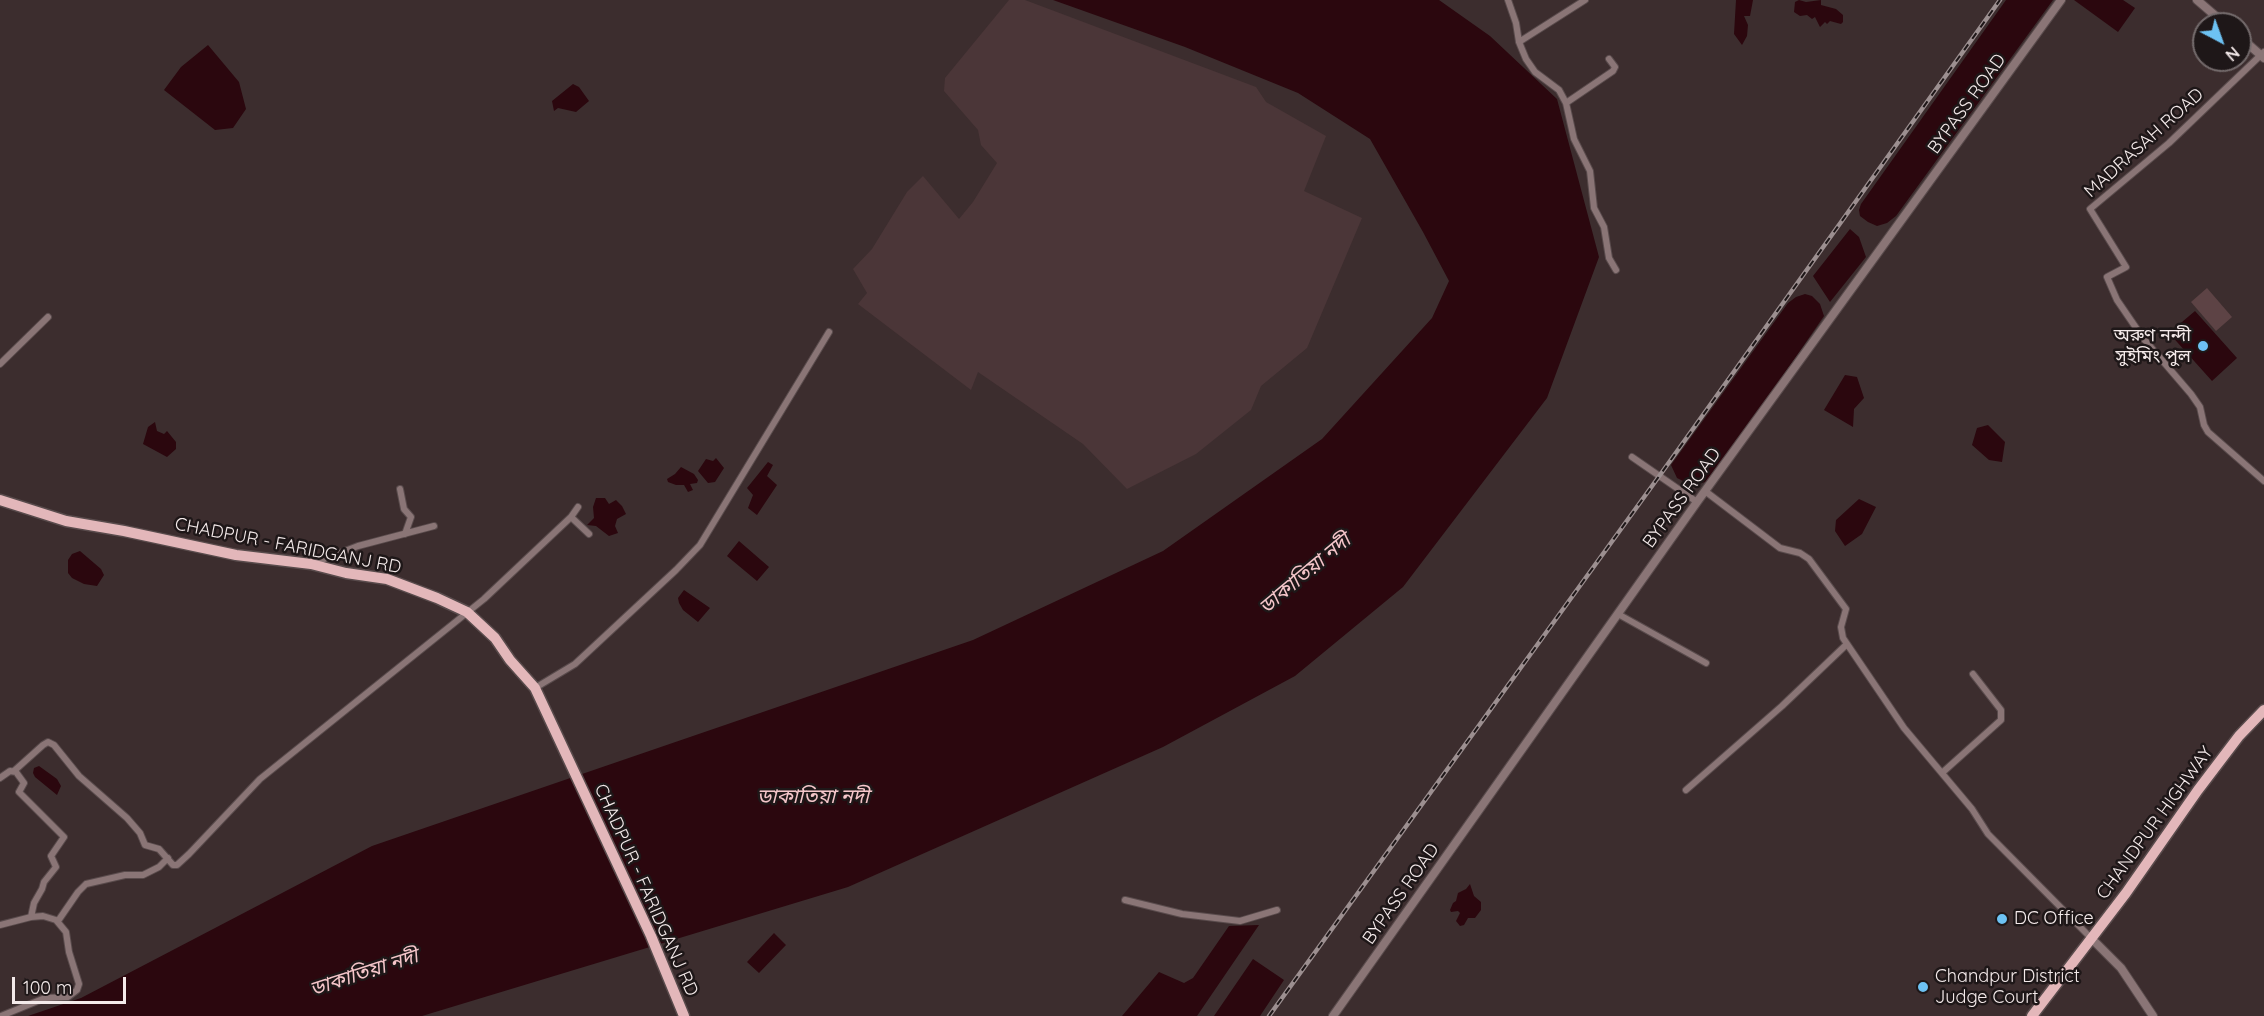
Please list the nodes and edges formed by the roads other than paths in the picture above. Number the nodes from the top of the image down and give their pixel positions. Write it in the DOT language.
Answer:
graph roads {
  1 [pos="1508,0"];
  2 [pos="1585,0"];
  3 [pos="2061,0"];
  4 [pos="2197,0"];
  5 [pos="2211,12"];
  6 [pos="1519,42"];
  7 [pos="2263,55"];
  8 [pos="1609,58"];
  9 [pos="1566,103"];
  10 [pos="1616,270"];
  11 [pos="48,317"];
  12 [pos="829,332"];
  13 [pos="0,364"];
  14 [pos="1632,457"];
  15 [pos="2264,481"];
  16 [pos="400,489"];
  17 [pos="1705,491"];
  18 [pos="0,500"];
  19 [pos="1698,502"];
  20 [pos="578,507"];
  21 [pos="571,517"];
  22 [pos="434,526"];
  23 [pos="405,534"];
  24 [pos="589,534"];
  25 [pos="311,564"];
  26 [pos="467,612"];
  27 [pos="1618,614"];
  28 [pos="1847,644"];
  29 [pos="1706,663"];
  30 [pos="1973,674"];
  31 [pos="535,688"];
  32 [pos="2264,710"];
  33 [pos="14,771"];
  34 [pos="1943,772"];
  35 [pos="1,775"];
  36 [pos="1686,790"];
  37 [pos="168,858"];
  38 [pos="1125,900"];
  39 [pos="1277,910"];
  40 [pos="31,917"];
  41 [pos="58,921"];
  42 [pos="0,925"];
  43 [pos="2092,939"];
  44 [pos="1,1016"];
  45 [pos="684,1016"];
  46 [pos="1333,1016"];
  47 [pos="2032,1016"];
  48 [pos="2154,1016"];
  1 -- 6 [label="street"];
  2 -- 6 [label="street"];
  3 -- 17 [label="street, BYPASS ROAD"];
  4 -- 5 [label="street"];
  6 -- 9 [label="street"];
  7 -- 15 [label="street, MADRASAH ROAD"];
  8 -- 9 [label="street"];
  9 -- 10 [label="street"];
  11 -- 13 [label="street"];
  12 -- 31 [label="street"];
  14 -- 19 [label="street"];
  16 -- 23 [label="street"];
  17 -- 19 [label="street, BYPASS ROAD"];
  17 -- 28 [label="street"];
  18 -- 25 [label="main road, CHADPUR - FARIDGANJ RD"];
  19 -- 27 [label="street, BYPASS ROAD"];
  20 -- 21 [label="street"];
  21 -- 24 [label="street"];
  21 -- 26 [label="street"];
  22 -- 23 [label="street"];
  23 -- 25 [label="street"];
  25 -- 26 [label="main road, CHADPUR - FARIDGANJ RD"];
  26 -- 31 [label="main road, CHADPUR - FARIDGANJ RD"];
  26 -- 37 [label="street"];
  27 -- 29 [label="street"];
  27 -- 46 [label="street, BYPASS ROAD"];
  28 -- 34 [label="street"];
  28 -- 36 [label="street"];
  30 -- 34 [label="street"];
  31 -- 45 [label="main road, CHADPUR - FARIDGANJ RD"];
  32 -- 43 [label="main road, CHANDPUR HIGHWAY"];
  33 -- 35 [label="street"];
  33 -- 37 [label="street"];
  33 -- 40 [label="street"];
  34 -- 43 [label="street"];
  37 -- 41 [label="street"];
  38 -- 39 [label="street"];
  40 -- 41 [label="street"];
  40 -- 42 [label="street"];
  41 -- 44 [label="street"];
  43 -- 47 [label="main road, CHANDPUR HIGHWAY"];
  43 -- 48 [label="street"];
}
